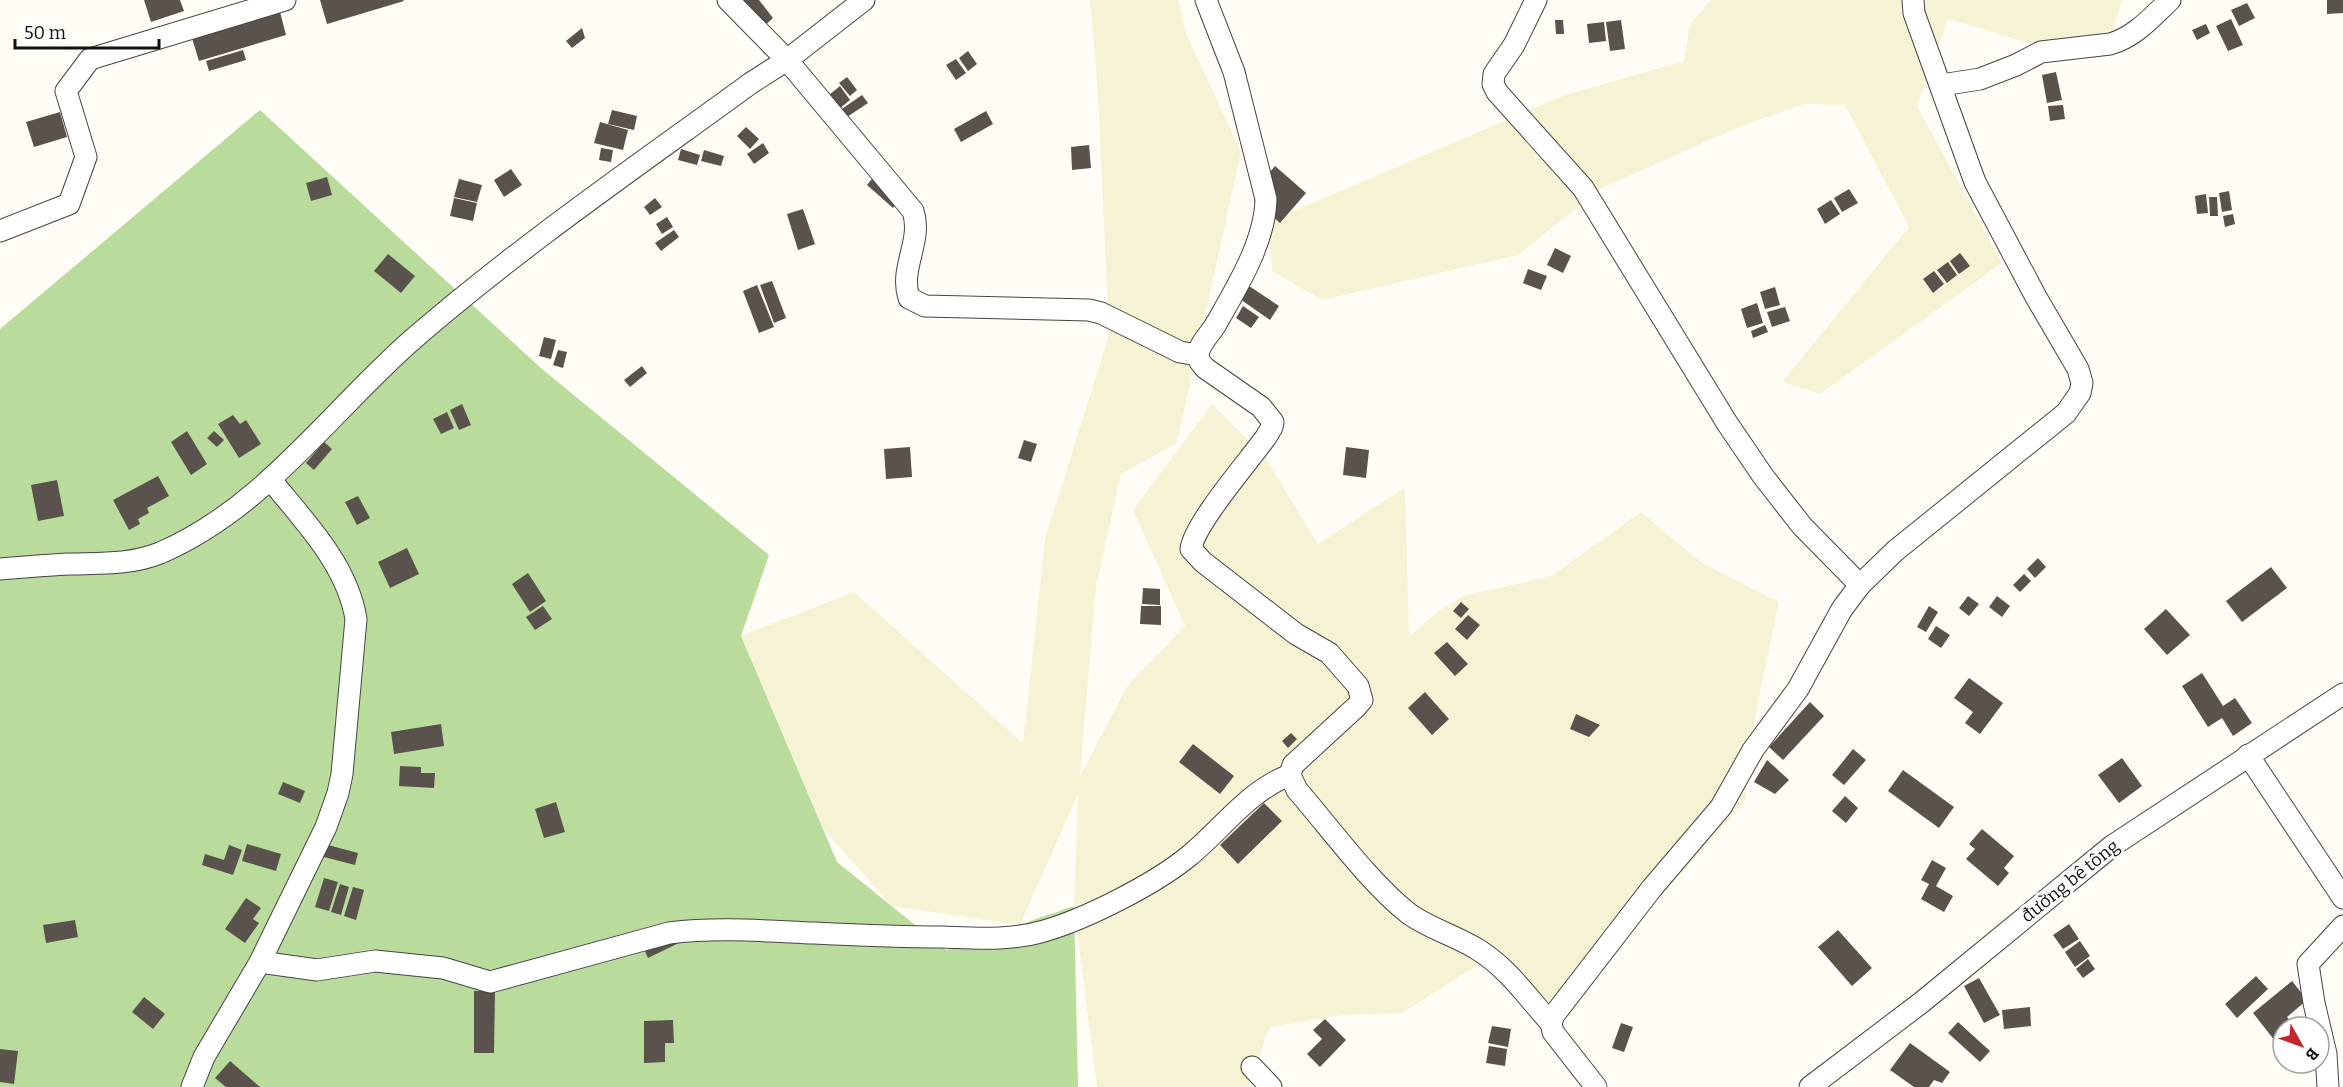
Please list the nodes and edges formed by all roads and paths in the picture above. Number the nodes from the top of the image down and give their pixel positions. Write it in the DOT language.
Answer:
graph roads {
  1 [pos="285,0"];
  2 [pos="728,0"];
  3 [pos="864,0"];
  4 [pos="1206,0"];
  5 [pos="1536,0"];
  6 [pos="1913,0"];
  7 [pos="2170,0"];
  8 [pos="787,60"];
  9 [pos="1941,85"];
  10 [pos="0,231"];
  11 [pos="1198,355"];
  12 [pos="270,479"];
  13 [pos="0,569"];
  14 [pos="1860,585"];
  15 [pos="2343,694"];
  16 [pos="2248,755"];
  17 [pos="1290,775"];
  18 [pos="2343,898"];
  19 [pos="2343,926"];
  20 [pos="260,962"];
  21 [pos="1551,1023"];
  22 [pos="1252,1067"];
  23 [pos="192,1087"];
  24 [pos="1271,1087"];
  25 [pos="1596,1087"];
  26 [pos="1810,1087"];
  27 [pos="2328,1087"];
  1 -- 10 [label="street"];
  2 -- 8 [label="street"];
  3 -- 8 [label="street"];
  4 -- 11 [label="street"];
  5 -- 14 [label="street"];
  6 -- 9 [label="street"];
  7 -- 9 [label="street"];
  8 -- 11 [label="street"];
  8 -- 12 [label="street"];
  9 -- 14 [label="street"];
  11 -- 17 [label="street"];
  12 -- 13 [label="street"];
  12 -- 20 [label="street"];
  14 -- 21 [label="street"];
  15 -- 16 [label="street, đường bê tông"];
  16 -- 18 [label="street"];
  16 -- 26 [label="street, đường bê tông"];
  17 -- 20 [label="street"];
  17 -- 21 [label="street"];
  19 -- 27 [label="street"];
  20 -- 23 [label="street"];
  21 -- 25 [label="street"];
  22 -- 24 [label="street"];
}
